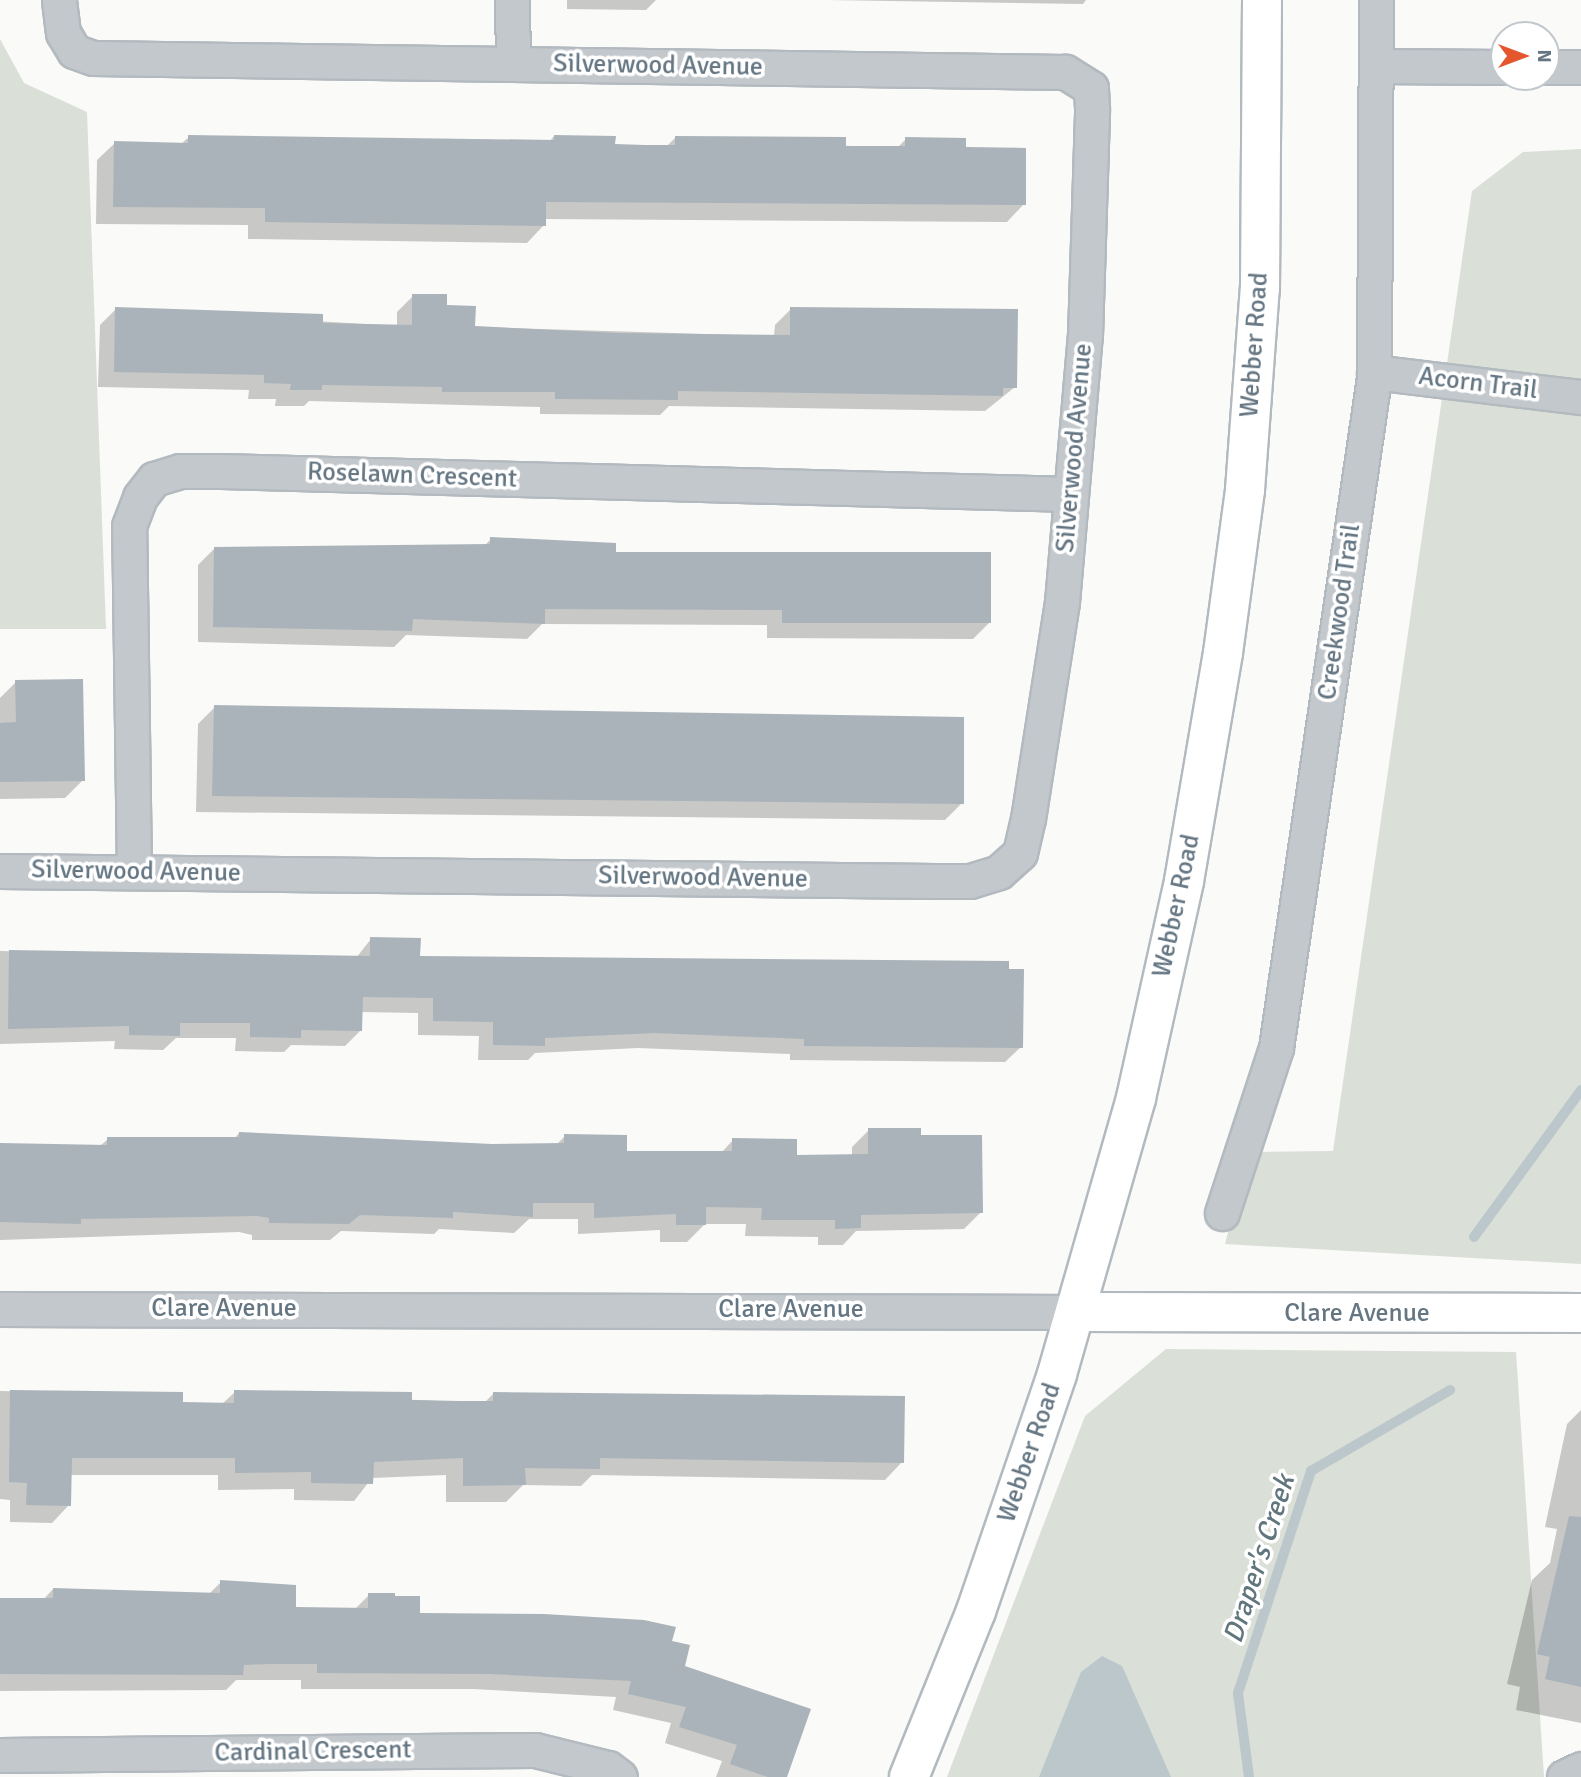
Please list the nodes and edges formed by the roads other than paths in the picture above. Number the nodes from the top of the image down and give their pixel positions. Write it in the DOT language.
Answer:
graph roads {
  1 [pos="59,0"];
  2 [pos="512,0"];
  3 [pos="1262,0"];
  4 [pos="1376,0"];
  5 [pos="513,64"];
  6 [pos="1376,66"];
  7 [pos="1490,66"];
  8 [pos="1560,66"];
  9 [pos="1581,66"];
  10 [pos="1374,372"];
  11 [pos="1581,397"];
  12 [pos="1072,494"];
  13 [pos="0,870"];
  14 [pos="134,872"];
  15 [pos="1222,1213"];
  16 [pos="0,1309"];
  17 [pos="1076,1312"];
  18 [pos="1581,1313"];
  19 [pos="0,1755"];
  20 [pos="1581,1769"];
  21 [pos="620,1777"];
  22 [pos="909,1777"];
  23 [pos="1564,1777"];
  1 -- 5 [label="street, Silverwood Avenue"];
  2 -- 5 [label="street"];
  3 -- 17 [label="main road, Webber Road"];
  4 -- 6 [label="street, Creekwood Trail"];
  5 -- 12 [label="street, Silverwood Avenue"];
  6 -- 7 [label="street"];
  6 -- 10 [label="street, Creekwood Trail"];
  8 -- 9 [label="street"];
  10 -- 11 [label="street, Acorn Trail"];
  10 -- 15 [label="street, Creekwood Trail"];
  12 -- 14 [label="street, Silverwood Avenue"];
  12 -- 14 [label="street, Roselawn Crescent"];
  13 -- 14 [label="street, Silverwood Avenue"];
  16 -- 17 [label="street, Clare Avenue"];
  17 -- 18 [label="main road, Clare Avenue"];
  17 -- 22 [label="main road, Webber Road"];
  19 -- 21 [label="street, Cardinal Crescent"];
  20 -- 23 [label="street"];
}
